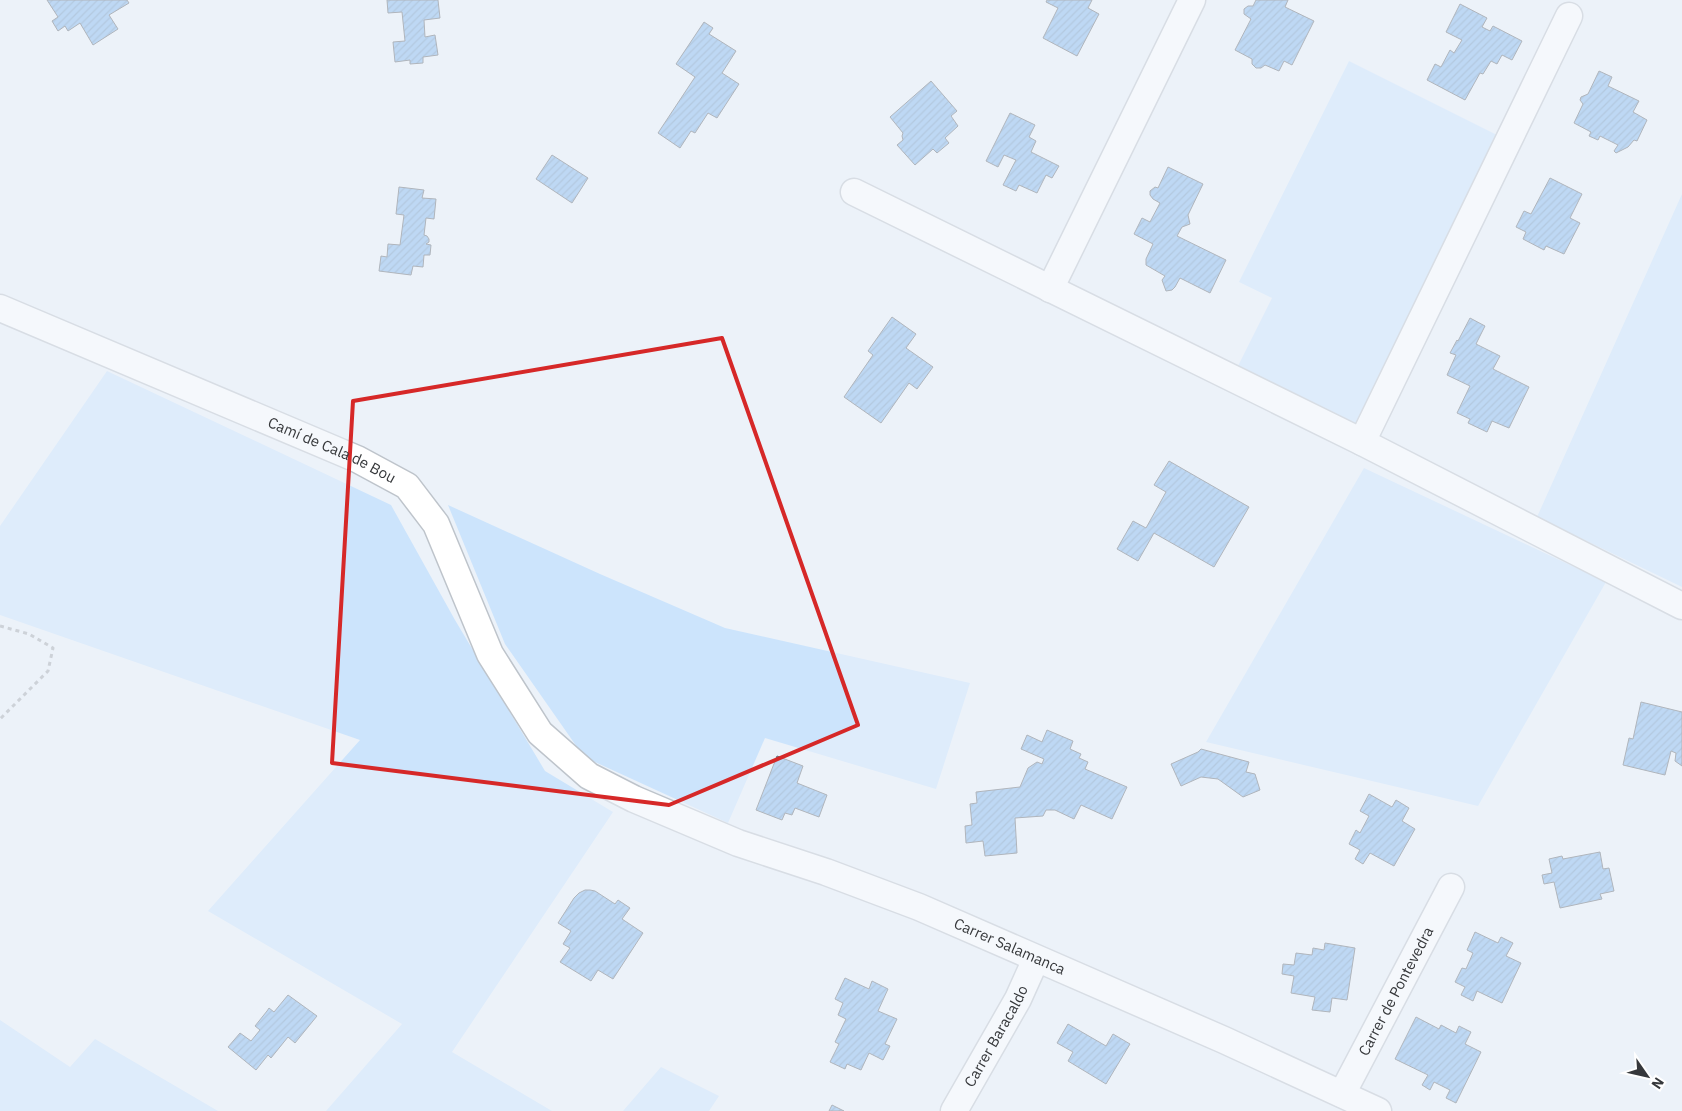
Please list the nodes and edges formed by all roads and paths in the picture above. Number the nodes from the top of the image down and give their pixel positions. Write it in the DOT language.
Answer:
graph roads {
  1 [pos="1192,0"];
  2 [pos="1569,16"];
  3 [pos="854,192"];
  4 [pos="1050,289"];
  5 [pos="0,308"];
  6 [pos="1362,442"];
  7 [pos="1682,606"];
  8 [pos="0,626"];
  9 [pos="0,719"];
  10 [pos="634,799"];
  11 [pos="1451,887"];
  12 [pos="1036,958"];
  13 [pos="1342,1094"];
  14 [pos="954,1111"];
  15 [pos="1378,1111"];
  1 -- 4 [label="street"];
  2 -- 6 [label="street"];
  3 -- 4 [label="street"];
  4 -- 6 [label="street"];
  5 -- 10 [label="street, Camí de Cala de Bou"];
  6 -- 7 [label="street"];
  8 -- 9 [label="path"];
  10 -- 12 [label="street, Carrer Salamanca"];
  11 -- 13 [label="street, Carrer de Pontevedra"];
  12 -- 13 [label="street, Carrer Salamanca"];
  12 -- 14 [label="street, Carrer Baracaldo"];
  13 -- 15 [label="street, Carrer Salamanca"];
}
